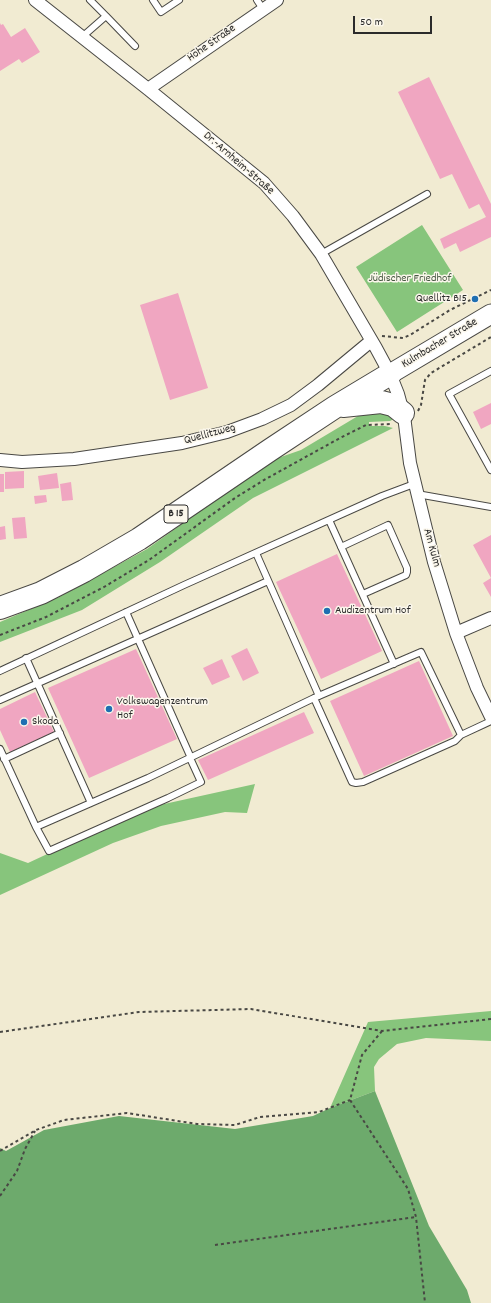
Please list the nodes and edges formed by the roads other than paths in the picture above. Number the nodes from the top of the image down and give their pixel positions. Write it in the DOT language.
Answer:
graph roads {
  1 [pos="35,0"];
  2 [pos="90,0"];
  3 [pos="153,0"];
  4 [pos="179,0"];
  5 [pos="277,0"];
  6 [pos="260,5"];
  7 [pos="106,16"];
  8 [pos="82,37"];
  9 [pos="135,46"];
  10 [pos="148,89"];
  11 [pos="427,194"];
  12 [pos="321,254"];
  13 [pos="491,314"];
  14 [pos="372,341"];
  15 [pos="491,371"];
  16 [pos="390,374"];
  17 [pos="335,407"];
  18 [pos="404,418"];
  19 [pos="0,460"];
  20 [pos="491,470"];
  21 [pos="415,489"];
  22 [pos="491,508"];
  23 [pos="329,520"];
  24 [pos="341,547"];
  25 [pos="256,553"];
  26 [pos="268,581"];
  27 [pos="363,594"];
  28 [pos="0,608"];
  29 [pos="126,612"];
  30 [pos="491,618"];
  31 [pos="456,633"];
  32 [pos="138,638"];
  33 [pos="26,658"];
  34 [pos="394,664"];
  35 [pos="0,671"];
  36 [pos="38,683"];
  37 [pos="317,697"];
  38 [pos="0,700"];
  39 [pos="491,717"];
  40 [pos="491,721"];
  41 [pos="60,734"];
  42 [pos="461,735"];
  43 [pos="0,749"];
  44 [pos="190,758"];
  45 [pos="4,759"];
  46 [pos="90,803"];
  47 [pos="36,827"];
  1 -- 8 [label="street, Dr.-Arnheim-Straße"];
  2 -- 7 [label="lane"];
  3 -- 4 [label="lane"];
  5 -- 6 [label="street, Hohe Straße"];
  6 -- 10 [label="street, Hohe Straße"];
  7 -- 8 [label="lane"];
  7 -- 9 [label="lane"];
  8 -- 10 [label="street, Dr.-Arnheim-Straße"];
  10 -- 12 [label="street, Dr.-Arnheim-Straße"];
  11 -- 12 [label="lane"];
  12 -- 14 [label="street, Dr.-Arnheim-Straße"];
  13 -- 16 [label="main road, Kulmbacher Straße / B 15"];
  14 -- 16 [label="street, Dr.-Arnheim-Straße"];
  14 -- 19 [label="street, Quellitzweg"];
  15 -- 20 [label="lane"];
  16 -- 17 [label="highway, B 15"];
  16 -- 18 [label="street, Am Kulm"];
  17 -- 18 [label="highway"];
  17 -- 28 [label="highway, B 15"];
  18 -- 21 [label="street, Am Kulm"];
  21 -- 22 [label="lane"];
  21 -- 23 [label="lane"];
  21 -- 31 [label="street, Am Kulm"];
  23 -- 24 [label="lane"];
  23 -- 25 [label="lane"];
  24 -- 27 [label="lane"];
  24 -- 27 [label="lane"];
  25 -- 26 [label="lane"];
  25 -- 29 [label="lane"];
  26 -- 32 [label="lane"];
  26 -- 37 [label="lane"];
  27 -- 34 [label="lane"];
  29 -- 32 [label="lane"];
  29 -- 33 [label="lane"];
  30 -- 31 [label="street"];
  31 -- 39 [label="street, Am Kulm"];
  32 -- 36 [label="lane"];
  32 -- 44 [label="lane"];
  33 -- 35 [label="lane"];
  33 -- 36 [label="lane"];
  34 -- 37 [label="lane"];
  34 -- 42 [label="lane"];
  36 -- 38 [label="lane"];
  36 -- 41 [label="lane"];
  37 -- 42 [label="lane"];
  37 -- 44 [label="lane"];
  40 -- 42 [label="lane"];
  41 -- 45 [label="lane"];
  41 -- 46 [label="lane"];
  43 -- 45 [label="lane"];
  44 -- 46 [label="lane"];
  44 -- 47 [label="lane"];
  45 -- 47 [label="lane"];
  46 -- 47 [label="lane"];
}
